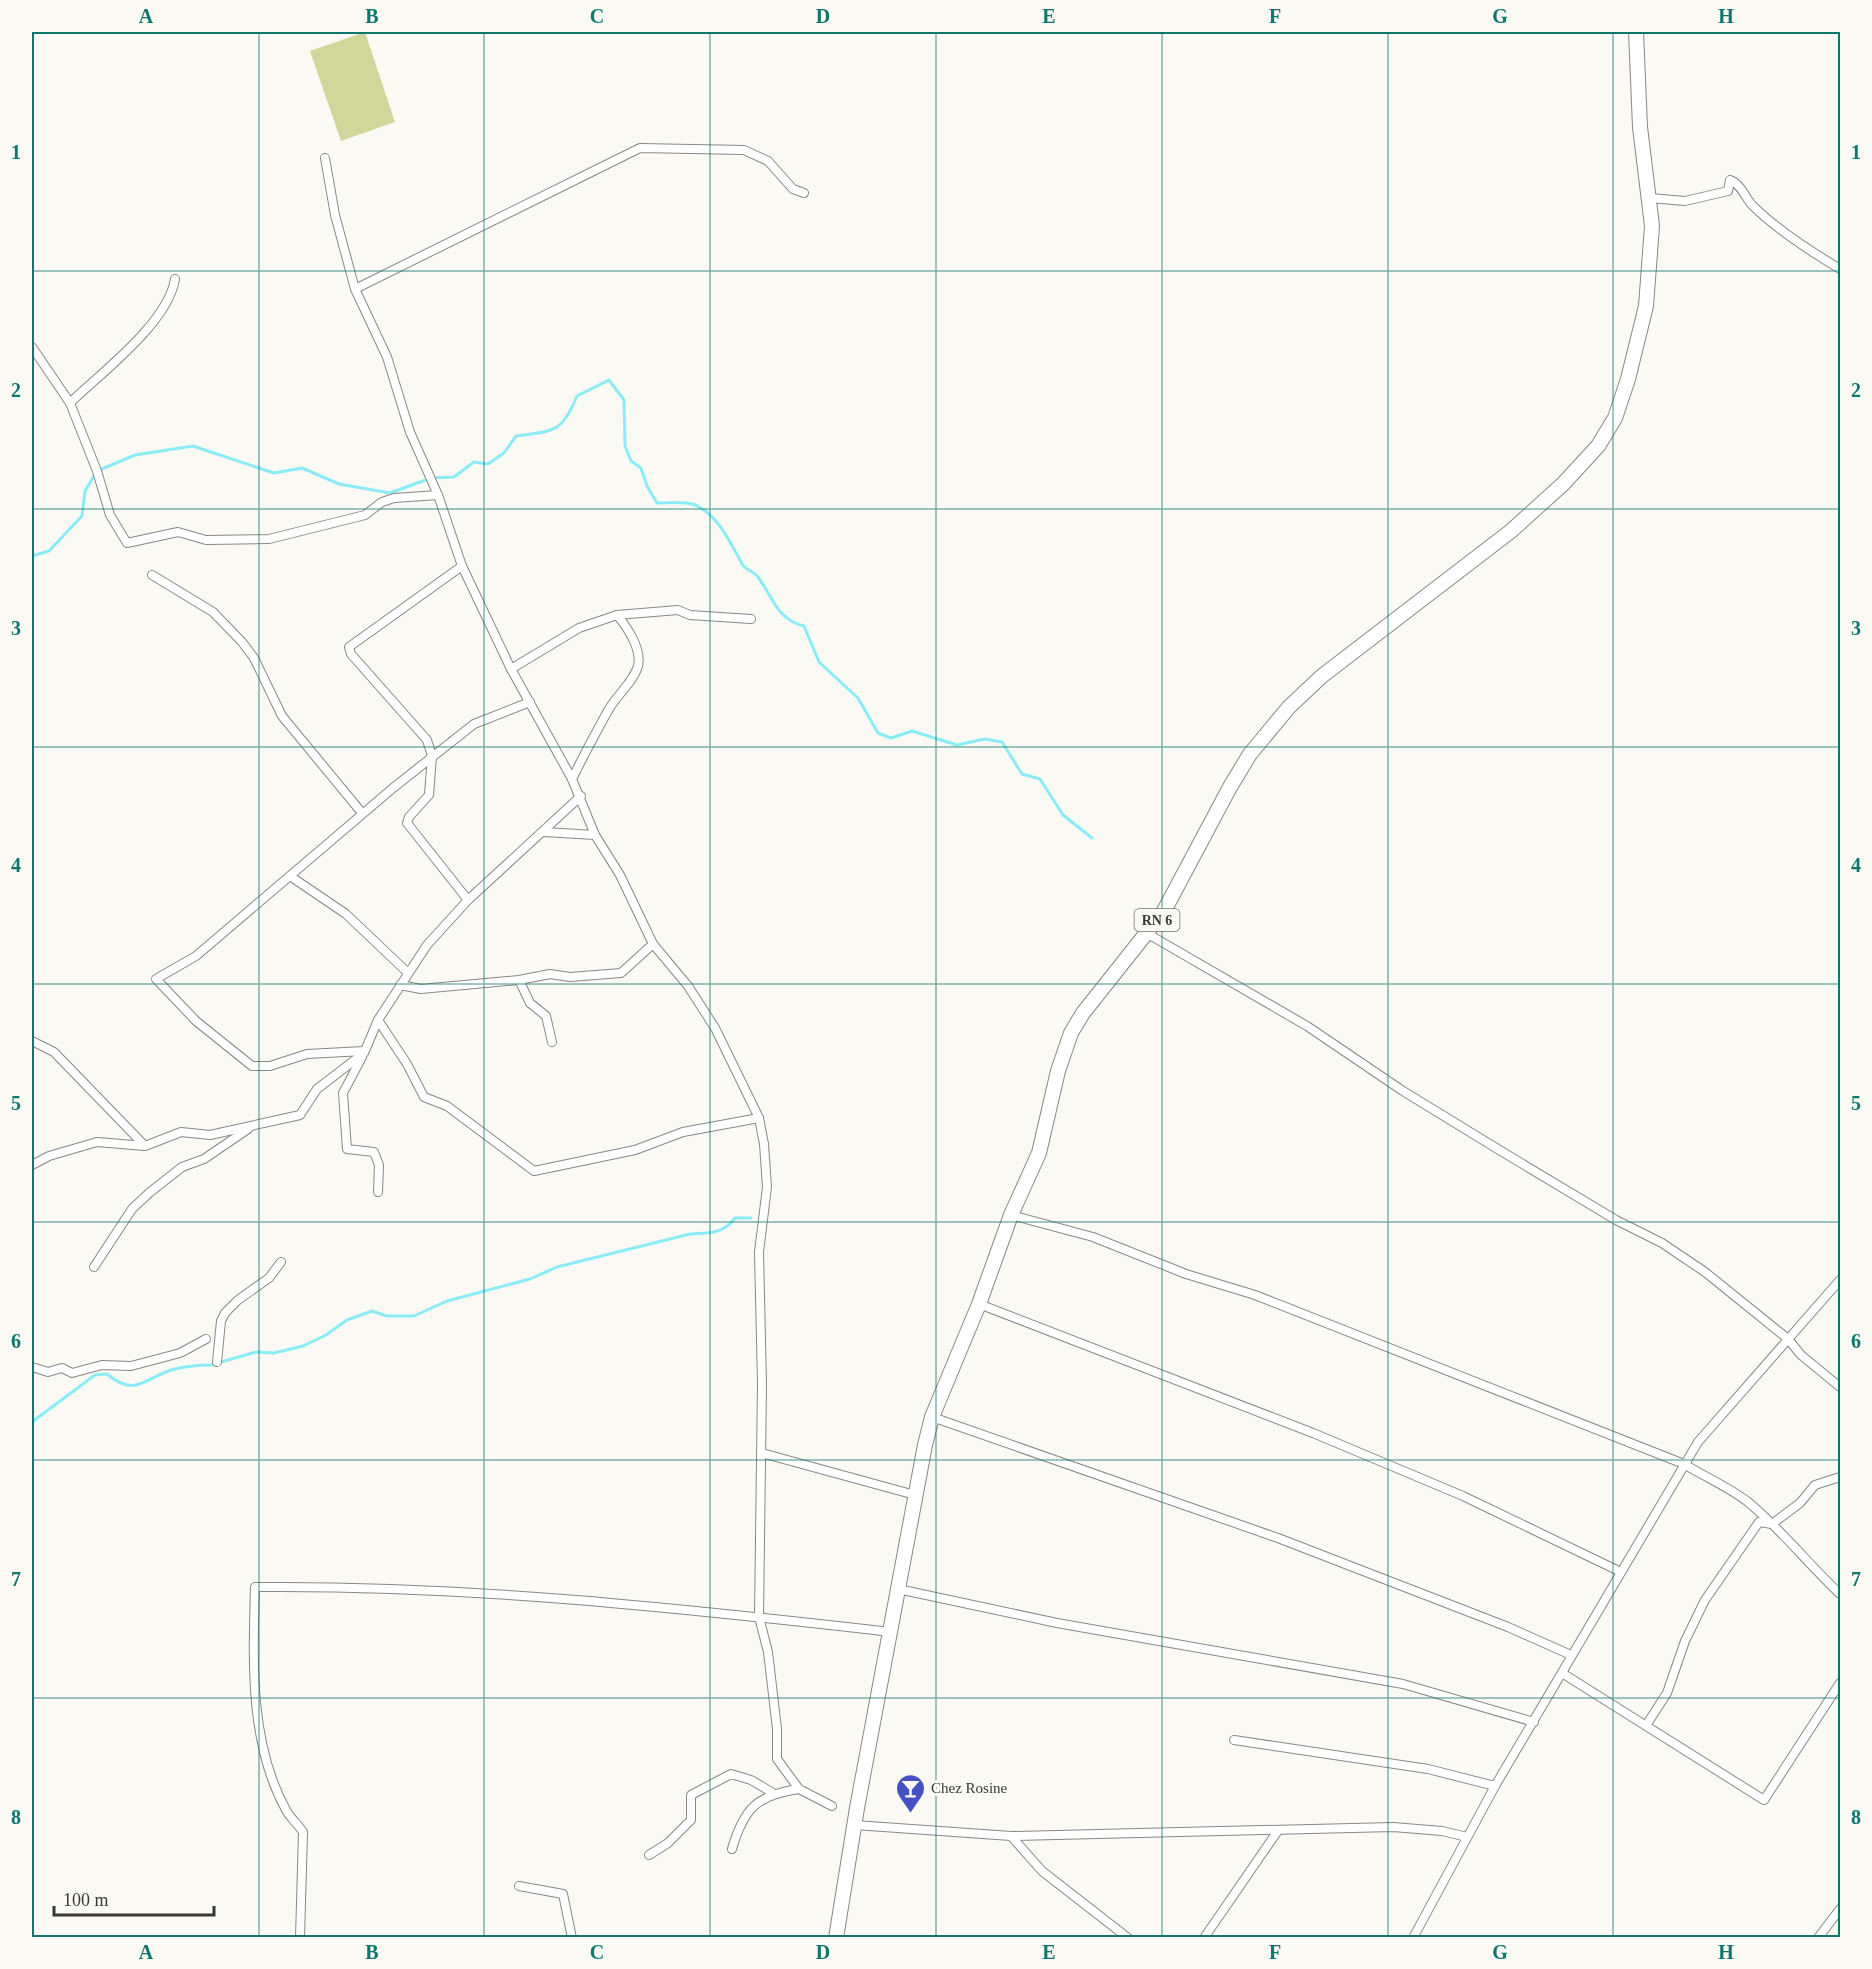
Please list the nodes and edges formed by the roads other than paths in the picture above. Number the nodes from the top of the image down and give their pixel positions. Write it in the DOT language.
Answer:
graph roads {
  1 [pos="1636,32"];
  2 [pos="325,158"];
  3 [pos="804,193"];
  4 [pos="1650,198"];
  5 [pos="1840,269"];
  6 [pos="175,279"];
  7 [pos="355,289"];
  8 [pos="32,346"];
  9 [pos="70,403"];
  10 [pos="438,495"];
  11 [pos="462,566"];
  12 [pos="152,575"];
  13 [pos="617,615"];
  14 [pos="751,619"];
  15 [pos="511,669"];
  16 [pos="530,702"];
  17 [pos="432,756"];
  18 [pos="572,779"];
  19 [pos="580,796"];
  20 [pos="363,813"];
  21 [pos="544,832"];
  22 [pos="595,834"];
  23 [pos="290,876"];
  24 [pos="468,900"];
  25 [pos="1148,934"];
  26 [pos="653,944"];
  27 [pos="408,973"];
  28 [pos="519,980"];
  29 [pos="400,985"];
  30 [pos="378,1020"];
  31 [pos="32,1041"];
  32 [pos="552,1042"];
  33 [pos="364,1052"];
  34 [pos="759,1118"];
  35 [pos="256,1124"];
  36 [pos="145,1146"];
  37 [pos="32,1165"];
  38 [pos="378,1192"];
  39 [pos="1011,1215"];
  40 [pos="281,1262"];
  41 [pos="94,1267"];
  42 [pos="1840,1280"];
  43 [pos="979,1304"];
  44 [pos="206,1339"];
  45 [pos="1788,1339"];
  46 [pos="217,1362"];
  47 [pos="32,1367"];
  48 [pos="1840,1387"];
  49 [pos="932,1417"];
  50 [pos="762,1453"];
  51 [pos="1684,1464"];
  52 [pos="1840,1477"];
  53 [pos="915,1495"];
  54 [pos="1772,1524"];
  55 [pos="1621,1572"];
  56 [pos="898,1589"];
  57 [pos="1840,1594"];
  58 [pos="759,1617"];
  59 [pos="891,1632"];
  60 [pos="1571,1654"];
  61 [pos="1562,1673"];
  62 [pos="1840,1683"];
  63 [pos="1534,1722"];
  64 [pos="1647,1724"];
  65 [pos="1234,1740"];
  66 [pos="1495,1786"];
  67 [pos="799,1789"];
  68 [pos="773,1793"];
  69 [pos="832,1806"];
  70 [pos="855,1825"];
  71 [pos="1277,1832"];
  72 [pos="1011,1836"];
  73 [pos="1467,1837"];
  74 [pos="732,1849"];
  75 [pos="650,1855"];
  76 [pos="519,1886"];
  77 [pos="1840,1909"];
  78 [pos="300,1938"];
  79 [pos="572,1938"];
  80 [pos="836,1938"];
  81 [pos="1128,1938"];
  82 [pos="1204,1938"];
  83 [pos="1413,1938"];
  84 [pos="1818,1938"];
  1 -- 4 [label="main road, RN 6"];
  2 -- 7 [label="street"];
  3 -- 7 [label="street"];
  4 -- 5 [label="street"];
  4 -- 25 [label="main road, RN 6"];
  6 -- 9 [label="street"];
  7 -- 10 [label="street"];
  8 -- 9 [label="street"];
  9 -- 10 [label="street"];
  10 -- 11 [label="street"];
  11 -- 15 [label="street"];
  11 -- 17 [label="street"];
  12 -- 20 [label="street"];
  13 -- 14 [label="street"];
  13 -- 15 [label="street"];
  13 -- 18 [label="street"];
  15 -- 16 [label="street"];
  16 -- 17 [label="street"];
  16 -- 18 [label="street"];
  17 -- 20 [label="street"];
  17 -- 24 [label="street"];
  18 -- 19 [label="street"];
  19 -- 21 [label="street"];
  19 -- 22 [label="street"];
  20 -- 23 [label="street"];
  21 -- 22 [label="street"];
  21 -- 24 [label="street"];
  22 -- 26 [label="street"];
  23 -- 27 [label="street"];
  23 -- 33 [label="street"];
  24 -- 27 [label="street"];
  25 -- 39 [label="main road, RN 6"];
  25 -- 45 [label="street"];
  26 -- 28 [label="street"];
  26 -- 34 [label="street"];
  27 -- 29 [label="street"];
  28 -- 29 [label="street"];
  28 -- 32 [label="street"];
  29 -- 30 [label="street"];
  30 -- 33 [label="street"];
  30 -- 34 [label="street"];
  31 -- 36 [label="street"];
  33 -- 35 [label="street"];
  33 -- 38 [label="street"];
  34 -- 50 [label="street"];
  35 -- 36 [label="street"];
  35 -- 41 [label="street"];
  36 -- 37 [label="street"];
  39 -- 43 [label="main road, RN 6"];
  39 -- 51 [label="street"];
  40 -- 46 [label="street"];
  42 -- 45 [label="street"];
  43 -- 49 [label="main road, RN 6"];
  43 -- 55 [label="street"];
  44 -- 47 [label="street"];
  45 -- 48 [label="street"];
  45 -- 51 [label="street"];
  49 -- 53 [label="main road, RN 6"];
  49 -- 60 [label="street"];
  50 -- 53 [label="street"];
  50 -- 58 [label="street"];
  51 -- 54 [label="street"];
  51 -- 55 [label="street"];
  52 -- 54 [label="street"];
  53 -- 56 [label="main road, RN 6"];
  54 -- 57 [label="street"];
  54 -- 64 [label="street"];
  55 -- 60 [label="street"];
  56 -- 59 [label="main road, RN 6"];
  56 -- 63 [label="street"];
  58 -- 59 [label="street"];
  58 -- 67 [label="street"];
  58 -- 78 [label="street"];
  59 -- 70 [label="main road, RN 6"];
  60 -- 61 [label="street"];
  61 -- 63 [label="street"];
  61 -- 64 [label="street"];
  62 -- 64 [label="street"];
  63 -- 66 [label="street"];
  65 -- 66 [label="street"];
  66 -- 73 [label="street"];
  67 -- 68 [label="street"];
  67 -- 69 [label="street"];
  68 -- 74 [label="street"];
  68 -- 75 [label="street"];
  70 -- 72 [label="street"];
  70 -- 80 [label="main road, RN 6"];
  71 -- 72 [label="street"];
  71 -- 73 [label="street"];
  71 -- 82 [label="street"];
  72 -- 81 [label="street"];
  73 -- 83 [label="street"];
  76 -- 79 [label="street"];
  77 -- 84 [label="street"];
}
